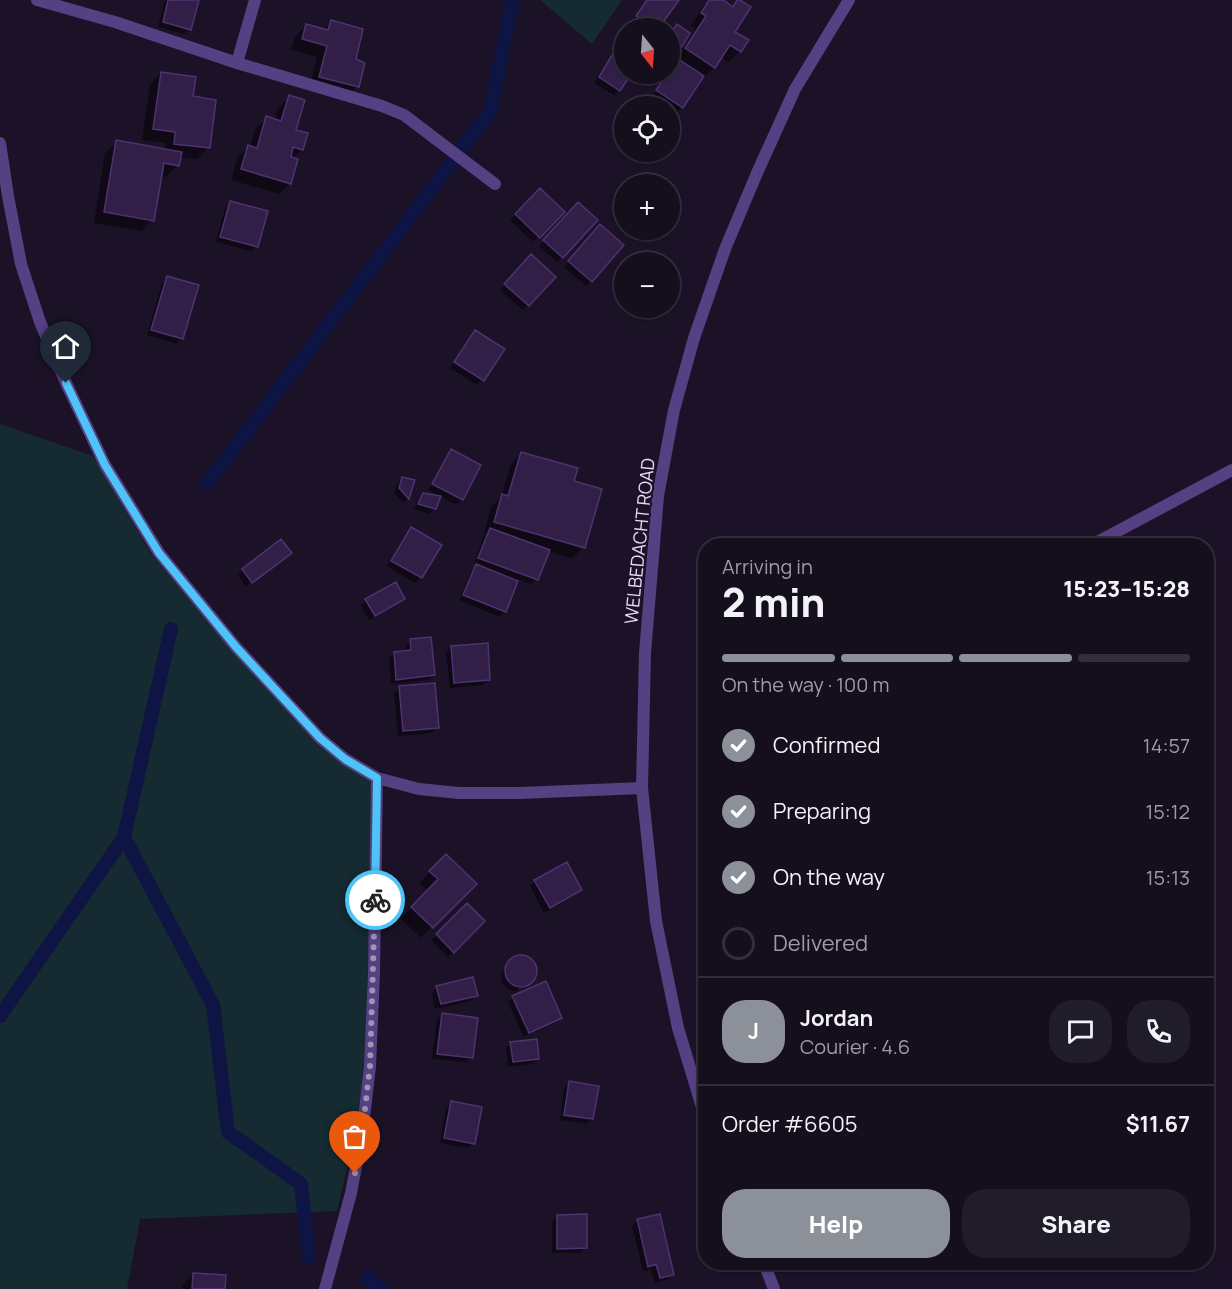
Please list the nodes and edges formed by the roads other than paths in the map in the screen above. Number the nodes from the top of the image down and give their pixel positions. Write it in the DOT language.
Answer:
graph roads {
  1 [pos="37,0"];
  2 [pos="255,0"];
  3 [pos="849,0"];
  4 [pos="237,63"];
  5 [pos="0,143"];
  6 [pos="495,184"];
  7 [pos="1232,470"];
  8 [pos="1105,538"];
  9 [pos="377,778"];
  10 [pos="642,788"];
  11 [pos="698,1094"];
  12 [pos="767,1270"];
  13 [pos="325,1289"];
  14 [pos="774,1289"];
  1 -- 4 [label="street"];
  2 -- 4 [label="street"];
  3 -- 10 [label="street, WELBEDACHT ROAD"];
  4 -- 6 [label="street"];
  5 -- 9 [label="street"];
  7 -- 8 [label="street"];
  9 -- 10 [label="street"];
  9 -- 13 [label="street"];
  10 -- 11 [label="street, WELBEDACHT ROAD"];
  12 -- 14 [label="street"];
}
